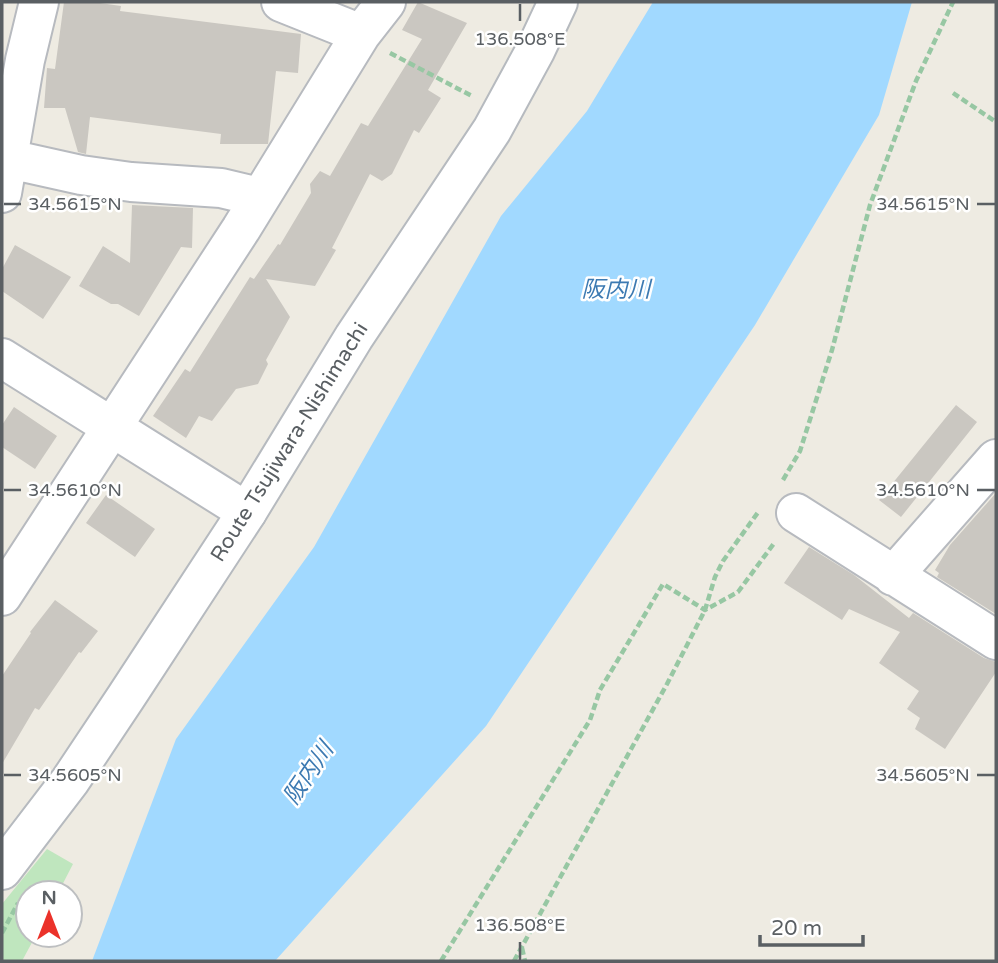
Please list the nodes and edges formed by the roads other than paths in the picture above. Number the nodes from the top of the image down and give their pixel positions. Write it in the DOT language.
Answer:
graph roads {
  1 [pos="39,2"];
  2 [pos="281,2"];
  3 [pos="386,2"];
  4 [pos="558,2"];
  5 [pos="361,34"];
  6 [pos="5,176"];
  7 [pos="259,197"];
  8 [pos="2,358"];
  9 [pos="112,427"];
  10 [pos="996,459"];
  11 [pos="780,501"];
  12 [pos="247,512"];
  13 [pos="893,576"];
  14 [pos="2,596"];
  15 [pos="996,640"];
  16 [pos="2,870"];
  1 -- 6 [label="street"];
  2 -- 5 [label="street"];
  3 -- 5 [label="street"];
  4 -- 12 [label="street, Route Tsujiwara-Nishimachi"];
  5 -- 7 [label="street"];
  6 -- 7 [label="street"];
  7 -- 9 [label="street"];
  8 -- 9 [label="street"];
  9 -- 12 [label="street"];
  9 -- 14 [label="street"];
  10 -- 13 [label="street"];
  11 -- 13 [label="street"];
  12 -- 16 [label="street, Route Tsujiwara-Nishimachi"];
  13 -- 15 [label="street"];
}
